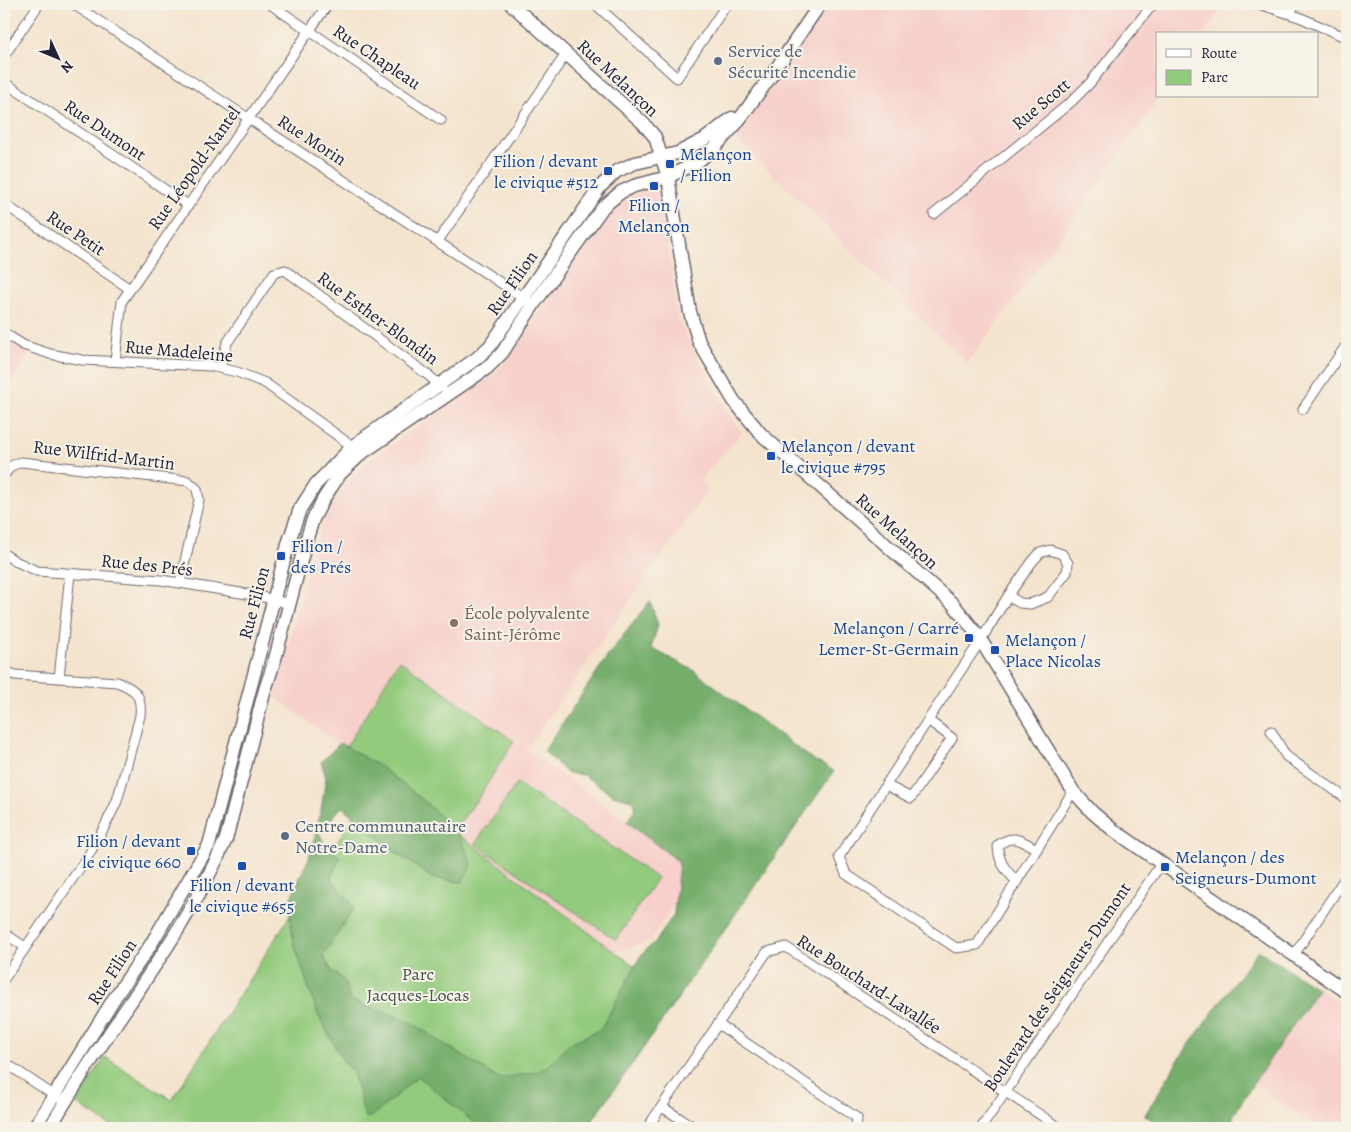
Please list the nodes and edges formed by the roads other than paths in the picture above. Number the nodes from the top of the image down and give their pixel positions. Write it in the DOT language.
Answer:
graph roads {
  1 [pos="39,4"];
  2 [pos="73,4"];
  3 [pos="270,4"];
  4 [pos="328,4"];
  5 [pos="511,4"];
  6 [pos="595,4"];
  7 [pos="727,4"];
  8 [pos="820,4"];
  9 [pos="1153,4"];
  10 [pos="1259,4"];
  11 [pos="1296,4"];
  12 [pos="606,7"];
  13 [pos="1289,14"];
  14 [pos="309,31"];
  15 [pos="1347,38"];
  16 [pos="566,54"];
  17 [pos="4,56"];
  18 [pos="4,82"];
  19 [pos="753,100"];
  20 [pos="248,118"];
  21 [pos="441,120"];
  22 [pos="662,157"];
  23 [pos="668,178"];
  24 [pos="4,204"];
  25 [pos="188,205"];
  26 [pos="934,214"];
  27 [pos="438,241"];
  28 [pos="130,289"];
  29 [pos="529,301"];
  30 [pos="4,333"];
  31 [pos="1347,344"];
  32 [pos="115,362"];
  33 [pos="220,368"];
  34 [pos="439,385"];
  35 [pos="449,394"];
  36 [pos="1303,409"];
  37 [pos="357,449"];
  38 [pos="4,474"];
  39 [pos="300,511"];
  40 [pos="313,519"];
  41 [pos="4,554"];
  42 [pos="70,574"];
  43 [pos="180,583"];
  44 [pos="1008,596"];
  45 [pos="273,600"];
  46 [pos="290,604"];
  47 [pos="981,640"];
  48 [pos="4,671"];
  49 [pos="59,678"];
  50 [pos="928,720"];
  51 [pos="1271,731"];
  52 [pos="886,785"];
  53 [pos="1073,791"];
  54 [pos="1347,799"];
  55 [pos="208,845"];
  56 [pos="1037,849"];
  57 [pos="221,850"];
  58 [pos="1161,864"];
  59 [pos="1347,875"];
  60 [pos="1016,882"];
  61 [pos="4,933"];
  62 [pos="25,946"];
  63 [pos="1294,955"];
  64 [pos="4,979"];
  65 [pos="1347,992"];
  66 [pos="718,1024"];
  67 [pos="4,1062"];
  68 [pos="1005,1093"];
  69 [pos="59,1099"];
  70 [pos="662,1106"];
  71 [pos="34,1128"];
  72 [pos="50,1128"];
  73 [pos="647,1128"];
  74 [pos="695,1128"];
  75 [pos="856,1128"];
  76 [pos="980,1128"];
  77 [pos="1060,1128"];
  1 -- 17 [label="street"];
  2 -- 20 [label="street, Rue Morin"];
  3 -- 14 [label="street, Rue Chapleau"];
  4 -- 14 [label="street, Rue Léopold-Nantel"];
  5 -- 16 [label="street, Rue Melançon"];
  6 -- 12 [label="street"];
  7 -- 12 [label="street"];
  8 -- 19 [label="street, Rue Filion"];
  9 -- 26 [label="street, Rue Scott"];
  10 -- 13 [label="street"];
  11 -- 13 [label="street"];
  13 -- 15 [label="street"];
  14 -- 20 [label="street, Rue Léopold-Nantel"];
  14 -- 21 [label="street, Rue Chapleau"];
  16 -- 22 [label="street, Rue Melançon"];
  16 -- 27 [label="street"];
  18 -- 25 [label="street, Rue Dumont"];
  19 -- 22 [label="street, Rue Filion"];
  19 -- 23 [label="street, Rue Filion"];
  20 -- 25 [label="street, Rue Léopold-Nantel"];
  20 -- 27 [label="street, Rue Morin"];
  22 -- 23 [label="street, Rue Melançon"];
  22 -- 29 [label="street, Rue Filion"];
  23 -- 29 [label="street, Rue Filion"];
  23 -- 47 [label="street, Rue Melançon"];
  24 -- 28 [label="street, Rue Petit"];
  25 -- 28 [label="street, Rue Léopold-Nantel"];
  27 -- 29 [label="street, Rue Morin"];
  28 -- 32 [label="street, Rue Léopold-Nantel"];
  29 -- 34 [label="street, Rue Filion"];
  29 -- 35 [label="street, Rue Filion"];
  30 -- 32 [label="street, Rue Madeleine"];
  31 -- 36 [label="street"];
  32 -- 33 [label="street, Rue Madeleine"];
  33 -- 34 [label="street, Rue Esther-Blondin"];
  33 -- 37 [label="street, Rue Madeleine"];
  34 -- 35 [label="street, Rue Esther-Blondin"];
  34 -- 37 [label="street, Rue Filion"];
  35 -- 37 [label="street, Rue Filion"];
  37 -- 39 [label="street, Rue Filion"];
  37 -- 40 [label="street, Rue Filion"];
  38 -- 43 [label="street, Rue Wilfrid-Martin"];
  39 -- 40 [label="street"];
  39 -- 45 [label="street, Rue Filion"];
  40 -- 46 [label="street, Rue Filion"];
  41 -- 42 [label="street, Rue des Prés"];
  42 -- 43 [label="street, Rue des Prés"];
  42 -- 49 [label="street"];
  43 -- 45 [label="street, Rue des Prés"];
  44 -- 44 [label="street"];
  44 -- 47 [label="street"];
  45 -- 46 [label="street, Rue des Prés"];
  45 -- 55 [label="street, Rue Filion"];
  46 -- 57 [label="street, Rue Filion"];
  47 -- 50 [label="street"];
  47 -- 53 [label="street, Rue Melançon"];
  48 -- 49 [label="street"];
  49 -- 62 [label="street"];
  50 -- 52 [label="street"];
  50 -- 52 [label="street"];
  51 -- 54 [label="street"];
  52 -- 60 [label="street"];
  53 -- 56 [label="street"];
  53 -- 58 [label="street, Rue Melançon"];
  55 -- 57 [label="street"];
  55 -- 69 [label="street, Rue Filion"];
  56 -- 60 [label="street"];
  56 -- 60 [label="street"];
  57 -- 69 [label="street, Rue Filion"];
  58 -- 63 [label="street, Rue Melançon"];
  58 -- 68 [label="street, Boulevard des Seigneurs-Dumont"];
  59 -- 63 [label="street"];
  61 -- 62 [label="street"];
  62 -- 64 [label="street"];
  63 -- 65 [label="street, Rue Melançon"];
  66 -- 68 [label="street, Rue Bouchard-Lavallée"];
  66 -- 70 [label="street, Rue Bouchard-Lavallée"];
  66 -- 75 [label="street"];
  67 -- 69 [label="street"];
  68 -- 76 [label="street, Boulevard des Seigneurs-Dumont"];
  68 -- 77 [label="street, Rue Bouchard-Lavallée"];
  69 -- 71 [label="street, Rue Filion"];
  69 -- 72 [label="street, Rue Filion"];
  70 -- 73 [label="street, Rue Bouchard-Lavallée"];
  70 -- 74 [label="street"];
}
